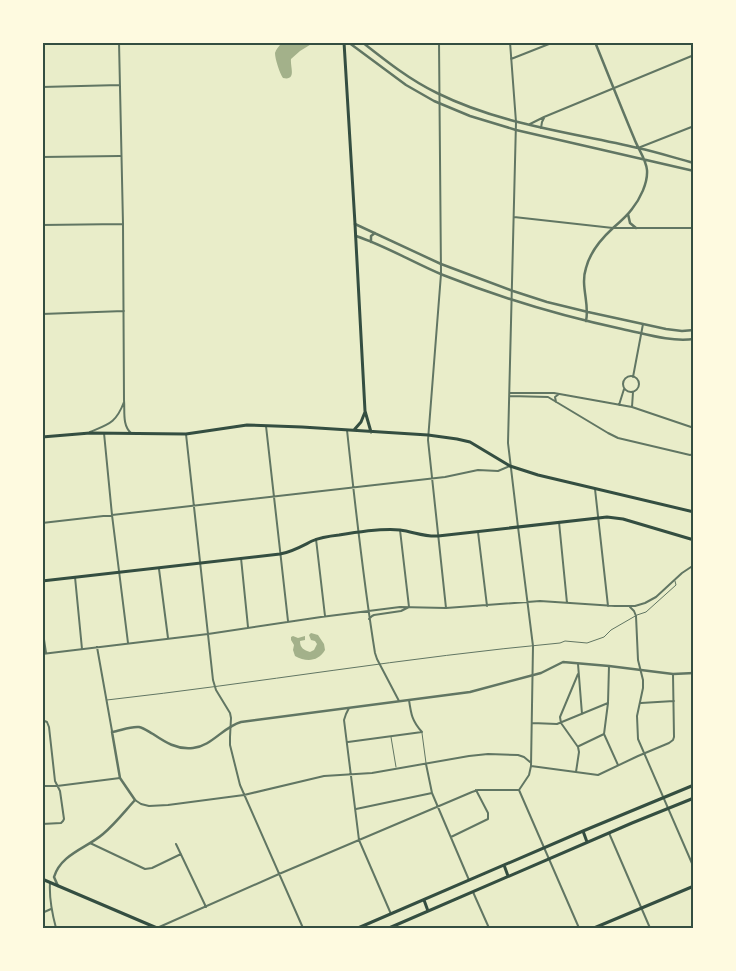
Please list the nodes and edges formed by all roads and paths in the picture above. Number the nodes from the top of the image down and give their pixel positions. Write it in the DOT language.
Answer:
graph roads {
  1 [pos="119,42"];
  2 [pos="344,42"];
  3 [pos="348,42"];
  4 [pos="353,42"];
  5 [pos="362,42"];
  6 [pos="439,42"];
  7 [pos="510,42"];
  8 [pos="554,42"];
  9 [pos="595,42"];
  10 [pos="354,47"];
  11 [pos="694,55"];
  12 [pos="511,60"];
  13 [pos="120,85"];
  14 [pos="42,87"];
  15 [pos="613,88"];
  16 [pos="439,94"];
  17 [pos="439,104"];
  18 [pos="544,117"];
  19 [pos="516,122"];
  20 [pos="529,125"];
  21 [pos="694,126"];
  22 [pos="541,128"];
  23 [pos="516,130"];
  24 [pos="638,148"];
  25 [pos="121,156"];
  26 [pos="42,157"];
  27 [pos="644,159"];
  28 [pos="694,163"];
  29 [pos="694,171"];
  30 [pos="628,214"];
  31 [pos="514,217"];
  32 [pos="123,224"];
  33 [pos="355,224"];
  34 [pos="42,225"];
  35 [pos="613,228"];
  36 [pos="636,228"];
  37 [pos="694,228"];
  38 [pos="375,233"];
  39 [pos="356,236"];
  40 [pos="371,242"];
  41 [pos="441,264"];
  42 [pos="442,274"];
  43 [pos="512,292"];
  44 [pos="512,300"];
  45 [pos="124,311"];
  46 [pos="588,312"];
  47 [pos="42,314"];
  48 [pos="586,321"];
  49 [pos="643,324"];
  50 [pos="694,330"];
  51 [pos="642,333"];
  52 [pos="694,339"];
  53 [pos="632,377"];
  54 [pos="624,389"];
  55 [pos="633,392"];
  56 [pos="510,394"];
  57 [pos="559,394"];
  58 [pos="124,400"];
  59 [pos="556,402"];
  60 [pos="619,405"];
  61 [pos="632,407"];
  62 [pos="365,412"];
  63 [pos="266,426"];
  64 [pos="694,428"];
  65 [pos="347,430"];
  66 [pos="353,430"];
  67 [pos="371,432"];
  68 [pos="90,433"];
  69 [pos="104,433"];
  70 [pos="131,433"];
  71 [pos="186,434"];
  72 [pos="428,434"];
  73 [pos="42,437"];
  74 [pos="694,454"];
  75 [pos="510,466"];
  76 [pos="432,478"];
  77 [pos="352,487"];
  78 [pos="595,489"];
  79 [pos="275,496"];
  80 [pos="194,505"];
  81 [pos="694,512"];
  82 [pos="112,515"];
  83 [pos="598,517"];
  84 [pos="558,522"];
  85 [pos="42,523"];
  86 [pos="518,527"];
  87 [pos="400,530"];
  88 [pos="358,532"];
  89 [pos="478,532"];
  90 [pos="438,536"];
  91 [pos="316,539"];
  92 [pos="694,540"];
  93 [pos="280,554"];
  94 [pos="240,558"];
  95 [pos="200,563"];
  96 [pos="694,565"];
  97 [pos="159,568"];
  98 [pos="119,572"];
  99 [pos="75,577"];
  100 [pos="674,580"];
  101 [pos="42,581"];
  102 [pos="527,602"];
  103 [pos="567,603"];
  104 [pos="487,606"];
  105 [pos="608,606"];
  106 [pos="630,606"];
  107 [pos="409,607"];
  108 [pos="446,608"];
  109 [pos="368,610"];
  110 [pos="325,616"];
  111 [pos="636,616"];
  112 [pos="369,619"];
  113 [pos="288,621"];
  114 [pos="42,626"];
  115 [pos="248,627"];
  116 [pos="208,634"];
  117 [pos="168,638"];
  118 [pos="128,643"];
  119 [pos="533,646"];
  120 [pos="97,647"];
  121 [pos="82,649"];
  122 [pos="44,654"];
  123 [pos="578,663"];
  124 [pos="379,664"];
  125 [pos="609,666"];
  126 [pos="640,670"];
  127 [pos="694,673"];
  128 [pos="578,674"];
  129 [pos="674,674"];
  130 [pos="532,675"];
  131 [pos="215,687"];
  132 [pos="106,700"];
  133 [pos="409,700"];
  134 [pos="398,701"];
  135 [pos="674,702"];
  136 [pos="608,703"];
  137 [pos="640,703"];
  138 [pos="349,708"];
  139 [pos="582,714"];
  140 [pos="42,720"];
  141 [pos="561,722"];
  142 [pos="532,723"];
  143 [pos="230,726"];
  144 [pos="112,732"];
  145 [pos="422,732"];
  146 [pos="604,734"];
  147 [pos="391,736"];
  148 [pos="347,742"];
  149 [pos="578,747"];
  150 [pos="644,753"];
  151 [pos="531,762"];
  152 [pos="426,764"];
  153 [pos="618,765"];
  154 [pos="531,766"];
  155 [pos="397,769"];
  156 [pos="576,772"];
  157 [pos="351,774"];
  158 [pos="120,778"];
  159 [pos="694,785"];
  160 [pos="42,786"];
  161 [pos="57,786"];
  162 [pos="476,790"];
  163 [pos="519,790"];
  164 [pos="432,793"];
  165 [pos="244,795"];
  166 [pos="663,797"];
  167 [pos="694,798"];
  168 [pos="136,800"];
  169 [pos="437,806"];
  170 [pos="668,808"];
  171 [pos="356,809"];
  172 [pos="42,824"];
  173 [pos="582,830"];
  174 [pos="609,833"];
  175 [pos="450,838"];
  176 [pos="359,840"];
  177 [pos="587,842"];
  178 [pos="90,843"];
  179 [pos="176,844"];
  180 [pos="544,848"];
  181 [pos="181,854"];
  182 [pos="549,859"];
  183 [pos="504,865"];
  184 [pos="694,868"];
  185 [pos="278,874"];
  186 [pos="508,876"];
  187 [pos="42,880"];
  188 [pos="469,880"];
  189 [pos="50,883"];
  190 [pos="58,886"];
  191 [pos="694,886"];
  192 [pos="473,892"];
  193 [pos="424,900"];
  194 [pos="206,907"];
  195 [pos="642,908"];
  196 [pos="52,909"];
  197 [pos="428,911"];
  198 [pos="42,913"];
  199 [pos="391,914"];
  200 [pos="56,928"];
  201 [pos="157,928"];
  202 [pos="303,928"];
  203 [pos="358,928"];
  204 [pos="393,928"];
  205 [pos="489,928"];
  206 [pos="579,928"];
  207 [pos="594,928"];
  208 [pos="650,928"];
  1 -- 13 [label="street"];
  2 -- 33 [label="main road"];
  3 -- 10 [label="street"];
  4 -- 10 [label="street"];
  5 -- 16 [label="street"];
  6 -- 16 [label="street"];
  7 -- 12 [label="street"];
  8 -- 12 [label="street"];
  9 -- 15 [label="street"];
  10 -- 17 [label="street"];
  11 -- 15 [label="street"];
  12 -- 19 [label="street"];
  13 -- 14 [label="street"];
  13 -- 25 [label="street"];
  15 -- 18 [label="street"];
  15 -- 24 [label="street"];
  16 -- 17 [label="street"];
  16 -- 19 [label="street"];
  17 -- 23 [label="street"];
  17 -- 41 [label="street"];
  18 -- 20 [label="street"];
  18 -- 22 [label="street"];
  19 -- 20 [label="street"];
  19 -- 23 [label="street"];
  20 -- 22 [label="street"];
  21 -- 24 [label="street"];
  22 -- 24 [label="street"];
  23 -- 27 [label="street"];
  23 -- 31 [label="street"];
  24 -- 27 [label="street"];
  24 -- 28 [label="street"];
  25 -- 26 [label="street"];
  25 -- 32 [label="street"];
  27 -- 29 [label="street"];
  27 -- 30 [label="street"];
  30 -- 35 [label="street"];
  30 -- 36 [label="street"];
  31 -- 35 [label="street"];
  31 -- 43 [label="street"];
  32 -- 34 [label="street"];
  32 -- 45 [label="street"];
  33 -- 38 [label="street"];
  33 -- 39 [label="main road"];
  35 -- 36 [label="street"];
  35 -- 46 [label="street"];
  36 -- 37 [label="street"];
  38 -- 40 [label="street"];
  38 -- 41 [label="street"];
  39 -- 40 [label="street"];
  39 -- 62 [label="main road"];
  40 -- 42 [label="street"];
  41 -- 42 [label="street"];
  41 -- 43 [label="street"];
  42 -- 44 [label="street"];
  42 -- 72 [label="street"];
  43 -- 44 [label="street"];
  43 -- 46 [label="street"];
  44 -- 48 [label="street"];
  44 -- 56 [label="street"];
  45 -- 47 [label="street"];
  45 -- 58 [label="street"];
  46 -- 48 [label="street"];
  46 -- 49 [label="street"];
  48 -- 51 [label="street"];
  49 -- 50 [label="street"];
  49 -- 51 [label="street"];
  51 -- 52 [label="street"];
  51 -- 53 [label="street"];
  53 -- 54 [label="street"];
  53 -- 55 [label="street"];
  54 -- 55 [label="street"];
  54 -- 60 [label="street"];
  55 -- 61 [label="street"];
  56 -- 57 [label="street"];
  56 -- 59 [label="street"];
  56 -- 75 [label="street"];
  57 -- 59 [label="street"];
  57 -- 60 [label="street"];
  58 -- 68 [label="street"];
  58 -- 70 [label="street"];
  59 -- 74 [label="street"];
  60 -- 61 [label="street"];
  61 -- 64 [label="street"];
  62 -- 66 [label="main road"];
  62 -- 67 [label="main road"];
  63 -- 65 [label="main road"];
  63 -- 71 [label="main road"];
  63 -- 79 [label="street"];
  65 -- 66 [label="main road"];
  65 -- 77 [label="street"];
  66 -- 67 [label="main road"];
  67 -- 72 [label="main road"];
  68 -- 69 [label="main road"];
  68 -- 73 [label="main road"];
  69 -- 70 [label="main road"];
  69 -- 82 [label="street"];
  70 -- 71 [label="main road"];
  71 -- 80 [label="street"];
  72 -- 75 [label="main road"];
  72 -- 76 [label="street"];
  75 -- 76 [label="street"];
  75 -- 78 [label="main road"];
  75 -- 86 [label="street"];
  76 -- 77 [label="street"];
  76 -- 90 [label="street"];
  77 -- 79 [label="street"];
  77 -- 88 [label="street"];
  78 -- 81 [label="main road"];
  78 -- 83 [label="street"];
  79 -- 80 [label="street"];
  79 -- 93 [label="street"];
  80 -- 82 [label="street"];
  80 -- 95 [label="street"];
  82 -- 85 [label="street"];
  82 -- 98 [label="street"];
  83 -- 84 [label="main road"];
  83 -- 92 [label="main road"];
  83 -- 105 [label="street"];
  84 -- 86 [label="main road"];
  84 -- 103 [label="street"];
  86 -- 89 [label="main road"];
  86 -- 102 [label="street"];
  87 -- 88 [label="main road"];
  87 -- 90 [label="main road"];
  87 -- 107 [label="street"];
  88 -- 91 [label="main road"];
  88 -- 109 [label="street"];
  89 -- 90 [label="main road"];
  89 -- 104 [label="street"];
  90 -- 108 [label="street"];
  91 -- 93 [label="main road"];
  91 -- 110 [label="street"];
  93 -- 94 [label="main road"];
  93 -- 113 [label="street"];
  94 -- 95 [label="main road"];
  94 -- 115 [label="street"];
  95 -- 97 [label="main road"];
  95 -- 116 [label="street"];
  96 -- 100 [label="street"];
  97 -- 98 [label="main road"];
  97 -- 117 [label="street"];
  98 -- 99 [label="main road"];
  98 -- 118 [label="street"];
  99 -- 101 [label="main road"];
  99 -- 121 [label="street"];
  100 -- 106 [label="street"];
  100 -- 111 [label="street"];
  102 -- 103 [label="street"];
  102 -- 104 [label="street"];
  102 -- 119 [label="street"];
  103 -- 105 [label="street"];
  104 -- 108 [label="street"];
  105 -- 106 [label="street"];
  106 -- 111 [label="street"];
  107 -- 108 [label="street"];
  107 -- 109 [label="street"];
  107 -- 112 [label="street"];
  109 -- 110 [label="street"];
  109 -- 112 [label="street"];
  110 -- 113 [label="street"];
  111 -- 119 [label="street"];
  111 -- 126 [label="street"];
  112 -- 124 [label="street"];
  113 -- 115 [label="street"];
  114 -- 122 [label="street"];
  115 -- 116 [label="street"];
  116 -- 117 [label="street"];
  116 -- 131 [label="street"];
  117 -- 118 [label="street"];
  118 -- 120 [label="street"];
  119 -- 124 [label="street"];
  119 -- 130 [label="street"];
  120 -- 121 [label="street"];
  120 -- 132 [label="street"];
  121 -- 122 [label="street"];
  123 -- 125 [label="street"];
  123 -- 128 [label="street"];
  123 -- 130 [label="street"];
  124 -- 131 [label="street"];
  124 -- 134 [label="street"];
  125 -- 126 [label="street"];
  125 -- 136 [label="street"];
  126 -- 129 [label="street"];
  126 -- 137 [label="street"];
  127 -- 129 [label="street"];
  128 -- 139 [label="street"];
  128 -- 141 [label="street"];
  129 -- 135 [label="street"];
  130 -- 133 [label="street"];
  130 -- 142 [label="street"];
  131 -- 132 [label="street"];
  131 -- 143 [label="street"];
  132 -- 144 [label="street"];
  133 -- 134 [label="street"];
  133 -- 145 [label="street"];
  134 -- 138 [label="street"];
  135 -- 137 [label="street"];
  135 -- 150 [label="street"];
  136 -- 139 [label="street"];
  136 -- 146 [label="street"];
  137 -- 150 [label="street"];
  138 -- 143 [label="street"];
  138 -- 148 [label="street"];
  139 -- 141 [label="street"];
  140 -- 161 [label="street"];
  141 -- 142 [label="street"];
  141 -- 149 [label="street"];
  142 -- 151 [label="street"];
  143 -- 144 [label="street"];
  143 -- 165 [label="street"];
  144 -- 158 [label="street"];
  145 -- 147 [label="street"];
  145 -- 152 [label="street"];
  146 -- 149 [label="street"];
  146 -- 153 [label="street"];
  147 -- 148 [label="street"];
  147 -- 155 [label="street"];
  148 -- 157 [label="street"];
  149 -- 156 [label="street"];
  150 -- 153 [label="street"];
  150 -- 166 [label="street"];
  151 -- 152 [label="street"];
  151 -- 154 [label="street"];
  152 -- 155 [label="street"];
  152 -- 164 [label="street"];
  153 -- 156 [label="street"];
  154 -- 156 [label="street"];
  154 -- 163 [label="street"];
  155 -- 157 [label="street"];
  157 -- 165 [label="street"];
  157 -- 171 [label="street"];
  158 -- 161 [label="street"];
  158 -- 168 [label="street"];
  159 -- 166 [label="main road"];
  160 -- 161 [label="street"];
  161 -- 172 [label="street"];
  162 -- 163 [label="street"];
  162 -- 169 [label="street"];
  162 -- 175 [label="street"];
  163 -- 180 [label="street"];
  164 -- 169 [label="street"];
  164 -- 171 [label="street"];
  165 -- 168 [label="street"];
  165 -- 185 [label="street"];
  166 -- 170 [label="street"];
  166 -- 173 [label="main road"];
  167 -- 170 [label="main road"];
  168 -- 178 [label="street"];
  169 -- 175 [label="street"];
  169 -- 176 [label="street"];
  170 -- 174 [label="main road"];
  170 -- 184 [label="street"];
  171 -- 176 [label="street"];
  173 -- 177 [label="main road"];
  173 -- 180 [label="main road"];
  174 -- 177 [label="main road"];
  174 -- 195 [label="street"];
  175 -- 188 [label="street"];
  176 -- 185 [label="street"];
  176 -- 199 [label="street"];
  177 -- 182 [label="main road"];
  178 -- 181 [label="street"];
  178 -- 190 [label="street"];
  179 -- 181 [label="street"];
  180 -- 182 [label="street"];
  180 -- 183 [label="main road"];
  181 -- 194 [label="street"];
  182 -- 186 [label="main road"];
  182 -- 206 [label="street"];
  183 -- 186 [label="main road"];
  183 -- 188 [label="main road"];
  185 -- 194 [label="street"];
  185 -- 202 [label="street"];
  186 -- 192 [label="main road"];
  187 -- 189 [label="main road"];
  188 -- 193 [label="main road"];
  189 -- 190 [label="main road"];
  189 -- 196 [label="street"];
  190 -- 201 [label="main road"];
  191 -- 195 [label="main road"];
  192 -- 197 [label="main road"];
  192 -- 205 [label="street"];
  193 -- 197 [label="main road"];
  193 -- 199 [label="main road"];
  194 -- 201 [label="street"];
  195 -- 207 [label="main road"];
  195 -- 208 [label="street"];
  196 -- 198 [label="street"];
  196 -- 200 [label="street"];
  197 -- 204 [label="main road"];
  199 -- 203 [label="main road"];
}
